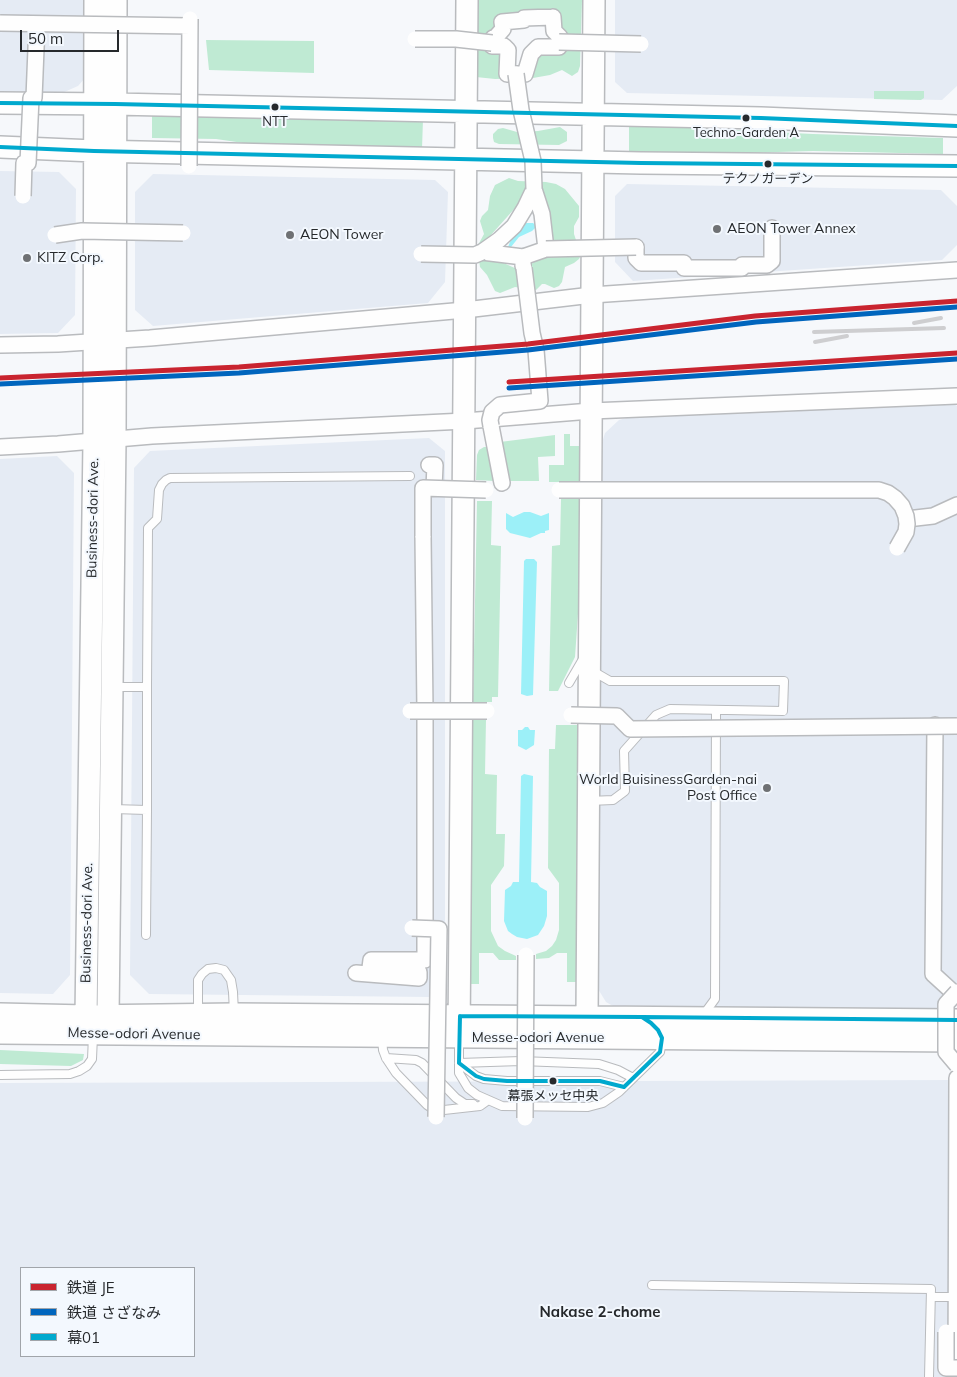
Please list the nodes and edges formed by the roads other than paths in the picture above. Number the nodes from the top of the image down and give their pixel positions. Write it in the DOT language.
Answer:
graph roads {
  1 [pos="95,0"];
  2 [pos="116,0"];
  3 [pos="467,0"];
  4 [pos="594,0"];
  5 [pos="0,23"];
  6 [pos="37,24"];
  7 [pos="415,39"];
  8 [pos="560,42"];
  9 [pos="492,43"];
  10 [pos="641,44"];
  11 [pos="516,74"];
  12 [pos="0,103"];
  13 [pos="104,104"];
  14 [pos="466,112"];
  15 [pos="593,114"];
  16 [pos="957,126"];
  17 [pos="0,146"];
  18 [pos="94,151"];
  19 [pos="115,151"];
  20 [pos="466,160"];
  21 [pos="593,162"];
  22 [pos="189,166"];
  23 [pos="957,166"];
  24 [pos="534,189"];
  25 [pos="23,196"];
  26 [pos="772,228"];
  27 [pos="183,233"];
  28 [pos="55,235"];
  29 [pos="546,249"];
  30 [pos="482,252"];
  31 [pos="421,254"];
  32 [pos="523,257"];
  33 [pos="957,270"];
  34 [pos="592,294"];
  35 [pos="464,310"];
  36 [pos="116,340"];
  37 [pos="94,341"];
  38 [pos="0,345"];
  39 [pos="957,396"];
  40 [pos="591,411"];
  41 [pos="465,421"];
  42 [pos="115,440"];
  43 [pos="94,441"];
  44 [pos="0,447"];
  45 [pos="429,465"];
  46 [pos="410,476"];
  47 [pos="502,483"];
  48 [pos="434,488"];
  49 [pos="486,490"];
  50 [pos="559,490"];
  51 [pos="957,505"];
  52 [pos="907,519"];
  53 [pos="896,548"];
  54 [pos="590,659"];
  55 [pos="569,683"];
  56 [pos="112,687"];
  57 [pos="147,687"];
  58 [pos="716,710"];
  59 [pos="418,711"];
  60 [pos="487,712"];
  61 [pos="571,715"];
  62 [pos="935,725"];
  63 [pos="957,726"];
  64 [pos="588,801"];
  65 [pos="110,809"];
  66 [pos="147,810"];
  67 [pos="418,928"];
  68 [pos="146,935"];
  69 [pos="526,955"];
  70 [pos="356,973"];
  71 [pos="956,993"];
  72 [pos="0,1014"];
  73 [pos="234,1014"];
  74 [pos="198,1015"];
  75 [pos="460,1016"];
  76 [pos="587,1017"];
  77 [pos="641,1018"];
  78 [pos="701,1018"];
  79 [pos="957,1020"];
  80 [pos="97,1025"];
  81 [pos="0,1033"];
  82 [pos="382,1036"];
  83 [pos="570,1037"];
  84 [pos="459,1038"];
  85 [pos="662,1038"];
  86 [pos="957,1041"];
  87 [pos="386,1058"];
  88 [pos="459,1063"];
  89 [pos="957,1065"];
  90 [pos="0,1075"];
  91 [pos="634,1078"];
  92 [pos="957,1078"];
  93 [pos="624,1087"];
  94 [pos="487,1100"];
  95 [pos="436,1116"];
  96 [pos="525,1118"];
  97 [pos="652,1285"];
  98 [pos="931,1297"];
  99 [pos="957,1297"];
  100 [pos="946,1332"];
  101 [pos="957,1368"];
  102 [pos="930,1377"];
  103 [pos="956,1377"];
  1 -- 13 [label="street, Business-dori Ave."];
  2 -- 13 [label="street, Business-dori Ave."];
  3 -- 14 [label="street"];
  4 -- 15 [label="street"];
  5 -- 6 [label="street, bridge"];
  6 -- 22 [label="street, bridge"];
  6 -- 25 [label="street, bridge"];
  7 -- 9 [label="street, bridge"];
  8 -- 9 [label="street"];
  8 -- 10 [label="street, bridge"];
  8 -- 11 [label="street"];
  9 -- 11 [label="street"];
  11 -- 24 [label="street, bridge"];
  12 -- 13 [label="street"];
  13 -- 14 [label="street"];
  13 -- 18 [label="street, Business-dori Ave."];
  13 -- 19 [label="street, Business-dori Ave."];
  14 -- 15 [label="street"];
  14 -- 20 [label="street"];
  15 -- 16 [label="street"];
  15 -- 21 [label="street"];
  17 -- 18 [label="street"];
  18 -- 19 [label="street"];
  18 -- 37 [label="street, Business-dori Ave."];
  19 -- 20 [label="street"];
  19 -- 36 [label="street, Business-dori Ave."];
  20 -- 21 [label="street"];
  20 -- 35 [label="street"];
  21 -- 23 [label="street"];
  21 -- 34 [label="street"];
  24 -- 29 [label="street"];
  24 -- 30 [label="street"];
  26 -- 29 [label="street, bridge"];
  27 -- 28 [label="street, bridge"];
  29 -- 32 [label="street"];
  30 -- 31 [label="street, bridge"];
  30 -- 32 [label="street"];
  32 -- 47 [label="street, bridge"];
  33 -- 34 [label="street"];
  34 -- 35 [label="street"];
  34 -- 40 [label="street"];
  35 -- 36 [label="street"];
  35 -- 41 [label="street"];
  36 -- 37 [label="street"];
  36 -- 42 [label="street, Business-dori Ave."];
  37 -- 38 [label="street"];
  37 -- 43 [label="street, Business-dori Ave."];
  39 -- 40 [label="street"];
  40 -- 41 [label="street"];
  40 -- 54 [label="street"];
  41 -- 42 [label="street"];
  41 -- 75 [label="street"];
  42 -- 43 [label="street"];
  42 -- 56 [label="street, Business-dori Ave."];
  43 -- 44 [label="street"];
  43 -- 80 [label="street, Business-dori Ave."];
  45 -- 48 [label="street"];
  46 -- 57 [label="lane"];
  48 -- 49 [label="street, bridge"];
  48 -- 59 [label="street, bridge"];
  50 -- 52 [label="street, bridge"];
  51 -- 52 [label="street"];
  52 -- 53 [label="street, bridge"];
  54 -- 55 [label="lane"];
  54 -- 58 [label="lane"];
  54 -- 64 [label="street"];
  56 -- 57 [label="lane"];
  56 -- 65 [label="street, Business-dori Ave."];
  57 -- 66 [label="lane"];
  58 -- 64 [label="lane"];
  58 -- 78 [label="lane"];
  59 -- 60 [label="street, bridge"];
  59 -- 67 [label="street"];
  61 -- 62 [label="street, bridge"];
  62 -- 63 [label="street, bridge"];
  62 -- 71 [label="street"];
  64 -- 76 [label="street"];
  65 -- 66 [label="lane"];
  65 -- 80 [label="street, Business-dori Ave."];
  66 -- 68 [label="lane"];
  67 -- 70 [label="street"];
  67 -- 95 [label="street, bridge"];
  69 -- 96 [label="street, bridge"];
  71 -- 89 [label="street, bridge"];
  72 -- 80 [label="street, Messe-odori Avenue"];
  73 -- 74 [label="street, Messe-odori Avenue"];
  73 -- 74 [label="lane"];
  73 -- 75 [label="street, Messe-odori Avenue"];
  74 -- 80 [label="street, Messe-odori Avenue"];
  75 -- 76 [label="street, Messe-odori Avenue"];
  75 -- 84 [label="street"];
  76 -- 77 [label="street, Messe-odori Avenue"];
  76 -- 83 [label="street"];
  77 -- 78 [label="street, Messe-odori Avenue"];
  77 -- 85 [label="lane"];
  78 -- 79 [label="street, Messe-odori Avenue"];
  80 -- 81 [label="street, Messe-odori Avenue"];
  80 -- 82 [label="street, Messe-odori Avenue"];
  80 -- 90 [label="lane"];
  82 -- 84 [label="street, Messe-odori Avenue"];
  82 -- 87 [label="lane"];
  83 -- 84 [label="street, Messe-odori Avenue"];
  83 -- 85 [label="street, Messe-odori Avenue"];
  84 -- 88 [label="lane"];
  85 -- 86 [label="street, Messe-odori Avenue"];
  85 -- 91 [label="lane"];
  87 -- 94 [label="lane"];
  87 -- 94 [label="lane"];
  88 -- 91 [label="lane"];
  88 -- 93 [label="lane"];
  88 -- 94 [label="lane"];
  91 -- 93 [label="lane"];
  92 -- 99 [label="street"];
  93 -- 94 [label="lane"];
  97 -- 98 [label="lane"];
  98 -- 99 [label="lane"];
  98 -- 102 [label="lane"];
  99 -- 103 [label="street"];
  100 -- 101 [label="street, bridge"];
}
